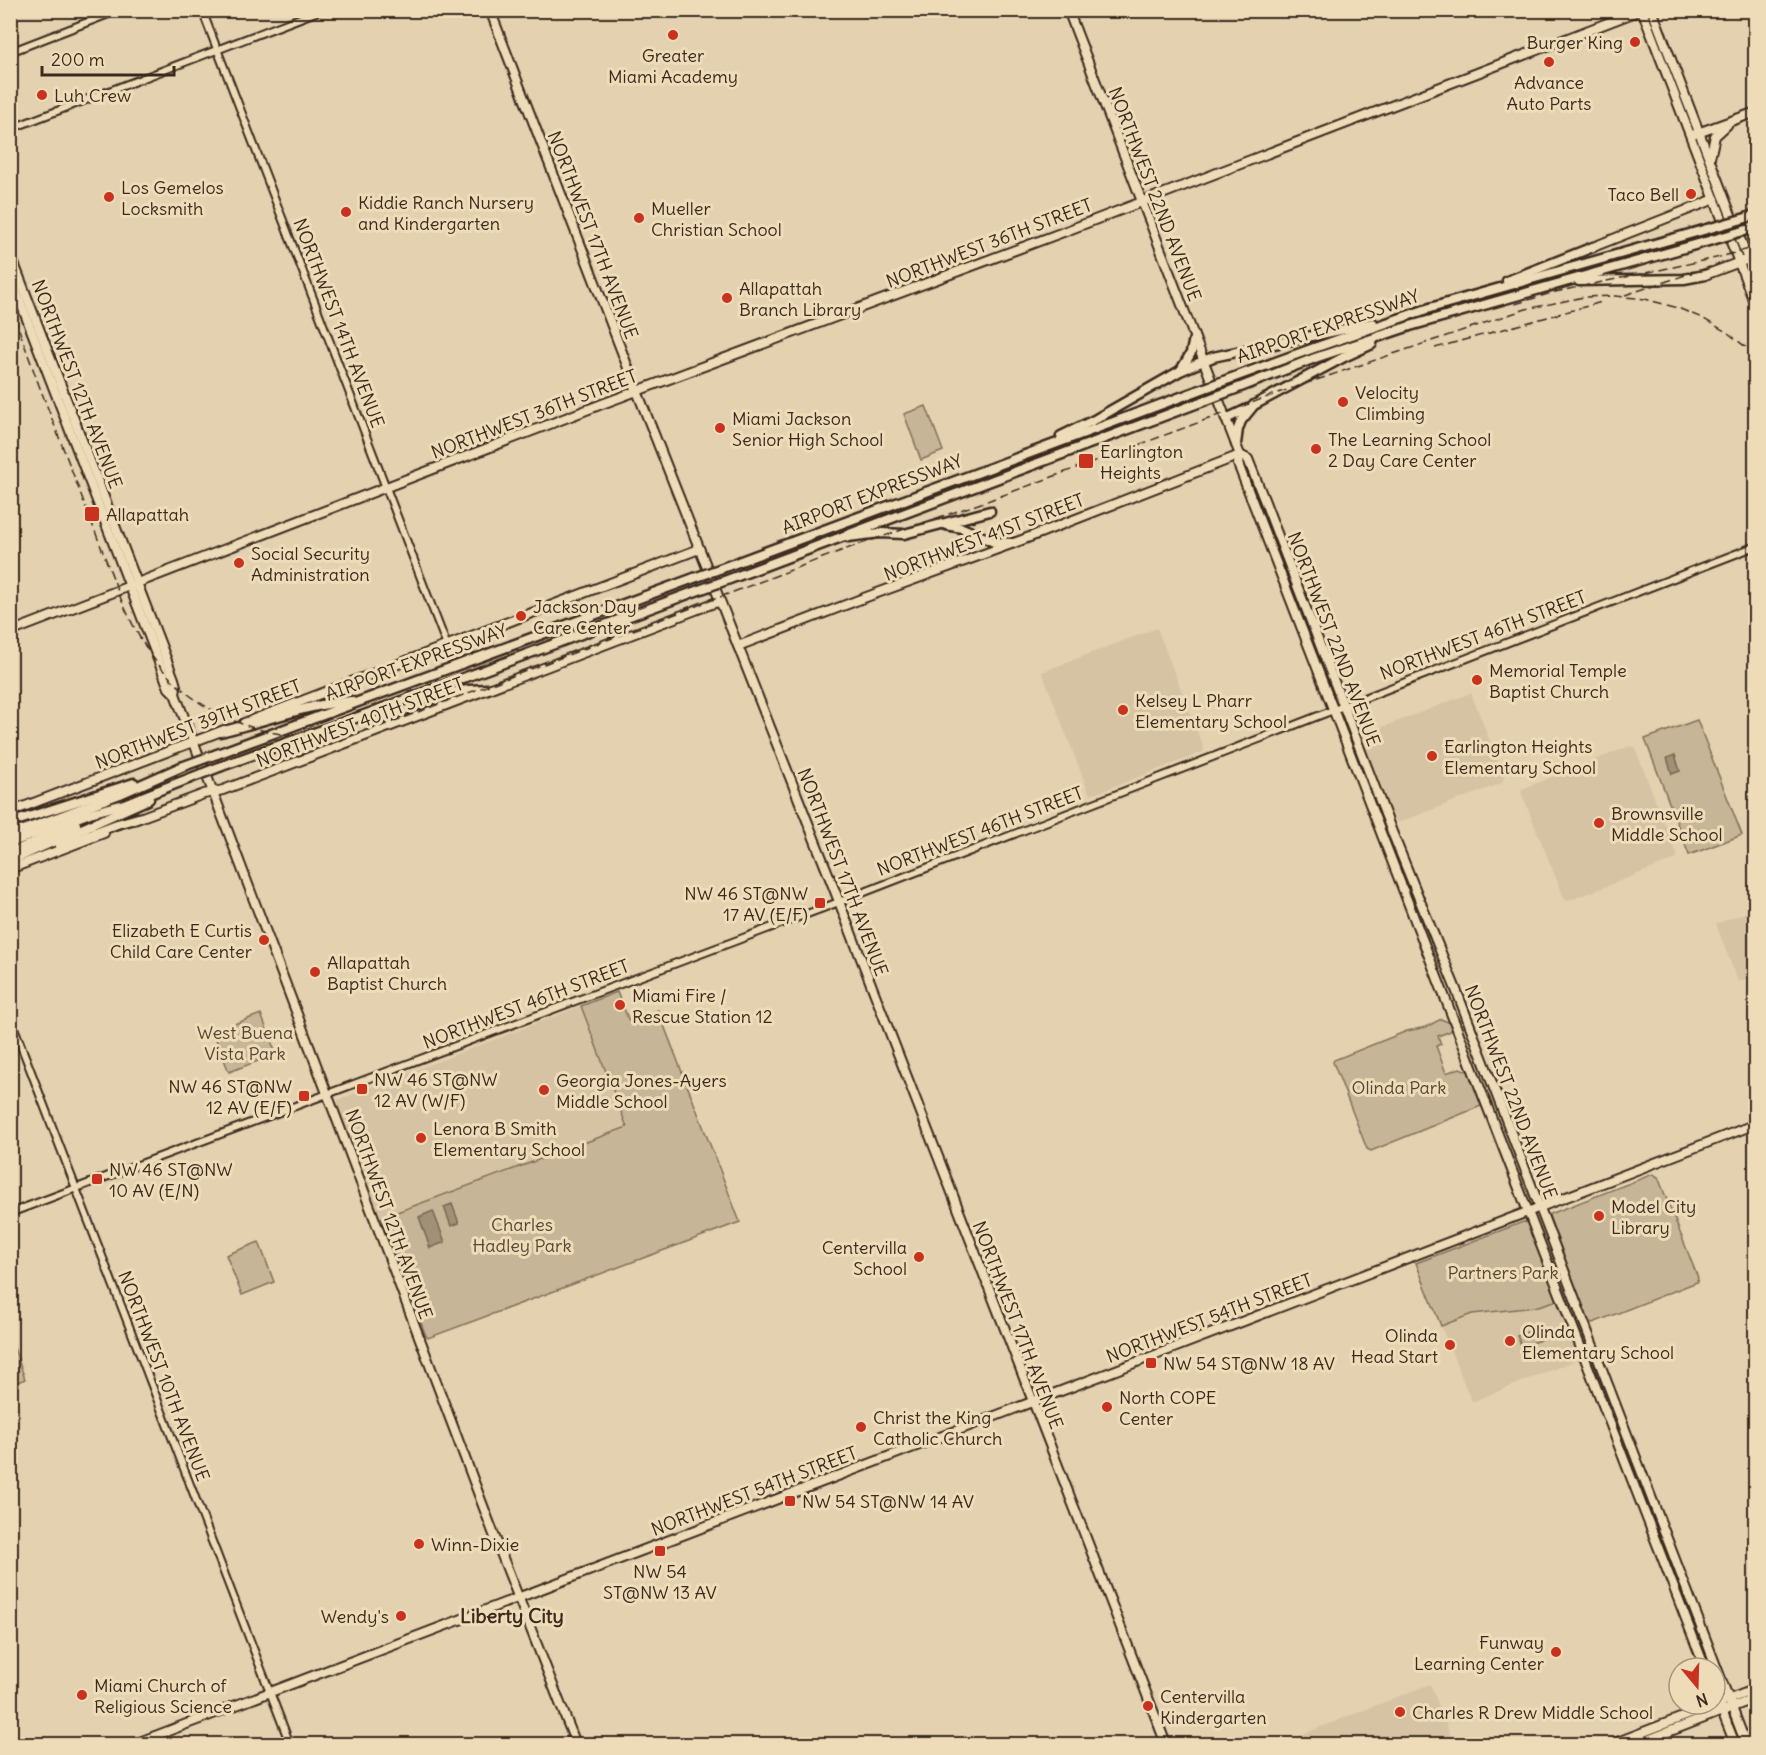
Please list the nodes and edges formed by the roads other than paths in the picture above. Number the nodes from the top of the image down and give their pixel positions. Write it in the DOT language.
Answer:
graph roads {
  1 [pos="119,10"];
  2 [pos="202,10"];
  3 [pos="321,10"];
  4 [pos="490,10"];
  5 [pos="1068,10"];
  6 [pos="1642,10"];
  7 [pos="1652,10"];
  8 [pos="217,50"];
  9 [pos="10,52"];
  10 [pos="1667,75"];
  11 [pos="1682,86"];
  12 [pos="1755,112"];
  13 [pos="1742,117"];
  14 [pos="10,129"];
  15 [pos="1699,132"];
  16 [pos="1691,136"];
  17 [pos="1709,159"];
  18 [pos="1715,199"];
  19 [pos="1142,202"];
  20 [pos="1755,215"];
  21 [pos="1752,228"];
  22 [pos="1593,247"];
  23 [pos="10,253"];
  24 [pos="1747,259"];
  25 [pos="10,275"];
  26 [pos="1705,275"];
  27 [pos="1755,280"];
  28 [pos="1561,282"];
  29 [pos="1476,294"];
  30 [pos="1755,306"];
  31 [pos="1391,321"];
  32 [pos="1410,326"];
  33 [pos="1194,338"];
  34 [pos="1203,362"];
  35 [pos="1180,371"];
  36 [pos="637,391"];
  37 [pos="1254,405"];
  38 [pos="1226,418"];
  39 [pos="1236,444"];
  40 [pos="1240,455"];
  41 [pos="1001,463"];
  42 [pos="386,487"];
  43 [pos="990,511"];
  44 [pos="934,527"];
  45 [pos="833,539"];
  46 [pos="1013,543"];
  47 [pos="1755,546"];
  48 [pos="699,549"];
  49 [pos="133,585"];
  50 [pos="720,602"];
  51 [pos="10,632"];
  52 [pos="447,646"];
  53 [pos="738,646"];
  54 [pos="488,689"];
  55 [pos="360,700"];
  56 [pos="1344,706"];
  57 [pos="385,707"];
  58 [pos="1334,710"];
  59 [pos="220,732"];
  60 [pos="194,742"];
  61 [pos="164,774"];
  62 [pos="163,788"];
  63 [pos="213,792"];
  64 [pos="124,804"];
  65 [pos="10,812"];
  66 [pos="138,818"];
  67 [pos="10,823"];
  68 [pos="10,835"];
  69 [pos="10,843"];
  70 [pos="10,853"];
  71 [pos="10,862"];
  72 [pos="10,869"];
  73 [pos="839,902"];
  74 [pos="10,1017"];
  75 [pos="328,1095"];
  76 [pos="1755,1124"];
  77 [pos="77,1188"];
  78 [pos="1539,1208"];
  79 [pos="1529,1212"];
  80 [pos="10,1213"];
  81 [pos="1032,1402"];
  82 [pos="518,1598"];
  83 [pos="1700,1656"];
  84 [pos="1755,1689"];
  85 [pos="270,1692"];
  86 [pos="1755,1698"];
  87 [pos="1731,1703"];
  88 [pos="1727,1704"];
  89 [pos="1694,1716"];
  90 [pos="1700,1716"];
  91 [pos="1724,1716"];
  92 [pos="134,1744"];
  93 [pos="290,1744"];
  94 [pos="576,1744"];
  95 [pos="1166,1744"];
  96 [pos="1612,1744"];
  97 [pos="1637,1744"];
  98 [pos="1735,1744"];
  99 [pos="1746,1744"];
  1 -- 9 [label="street"];
  2 -- 8 [label="street, NORTHWEST 14TH AVENUE"];
  3 -- 8 [label="street"];
  4 -- 36 [label="main road, NORTHWEST 17TH AVENUE"];
  5 -- 19 [label="main road, NORTHWEST 22ND AVENUE"];
  6 -- 10 [label="main road"];
  6 -- 19 [label="main road, NORTHWEST 36TH STREET"];
  7 -- 11 [label="main road"];
  8 -- 14 [label="street"];
  8 -- 42 [label="street, NORTHWEST 14TH AVENUE"];
  10 -- 11 [label="main road"];
  10 -- 16 [label="main road"];
  11 -- 15 [label="main road"];
  12 -- 13 [label="main road"];
  13 -- 15 [label="main road"];
  13 -- 17 [label="main road"];
  15 -- 16 [label="main road"];
  15 -- 17 [label="main road"];
  16 -- 18 [label="main road"];
  17 -- 24 [label="main road"];
  18 -- 22 [label="main road"];
  18 -- 24 [label="main road"];
  19 -- 33 [label="main road, NORTHWEST 22ND AVENUE"];
  19 -- 36 [label="main road, NORTHWEST 36TH STREET"];
  20 -- 29 [label="highway, AIRPORT EXPRESSWAY, bridge"];
  21 -- 28 [label="highway, AIRPORT EXPRESSWAY, bridge"];
  22 -- 29 [label="highway"];
  23 -- 49 [label="main road, NORTHWEST 12TH AVENUE"];
  24 -- 26 [label="main road"];
  24 -- 27 [label="main road"];
  24 -- 30 [label="main road"];
  25 -- 49 [label="main road, NORTHWEST 12TH AVENUE"];
  26 -- 28 [label="highway"];
  28 -- 32 [label="highway, AIRPORT EXPRESSWAY"];
  29 -- 31 [label="highway, AIRPORT EXPRESSWAY"];
  31 -- 34 [label="highway"];
  31 -- 41 [label="highway, AIRPORT EXPRESSWAY, bridge"];
  32 -- 37 [label="highway"];
  32 -- 45 [label="highway, AIRPORT EXPRESSWAY, bridge"];
  33 -- 34 [label="main road, NORTHWEST 22ND AVENUE"];
  33 -- 35 [label="highway"];
  34 -- 35 [label="highway"];
  34 -- 38 [label="main road, NORTHWEST 22ND AVENUE"];
  35 -- 41 [label="highway"];
  36 -- 42 [label="main road, NORTHWEST 36TH STREET"];
  36 -- 48 [label="main road, NORTHWEST 17TH AVENUE"];
  37 -- 38 [label="highway"];
  37 -- 39 [label="highway"];
  38 -- 39 [label="main road, NORTHWEST 22ND AVENUE"];
  39 -- 40 [label="main road, NORTHWEST 22ND AVENUE"];
  40 -- 46 [label="main road, NORTHWEST 41ST STREET"];
  40 -- 56 [label="main road, NORTHWEST 22ND AVENUE"];
  40 -- 58 [label="main road, NORTHWEST 22ND AVENUE"];
  41 -- 55 [label="highway, AIRPORT EXPRESSWAY, bridge"];
  42 -- 49 [label="main road, NORTHWEST 36TH STREET"];
  42 -- 52 [label="street, NORTHWEST 14TH AVENUE"];
  43 -- 44 [label="highway"];
  44 -- 45 [label="highway"];
  44 -- 46 [label="highway"];
  45 -- 57 [label="highway, AIRPORT EXPRESSWAY, bridge"];
  46 -- 53 [label="main road, NORTHWEST 41ST STREET"];
  47 -- 56 [label="street, NORTHWEST 46TH STREET"];
  48 -- 50 [label="main road, NORTHWEST 17TH AVENUE"];
  48 -- 52 [label="main road, NORTHWEST 39TH STREET"];
  49 -- 51 [label="main road, NORTHWEST 36TH STREET"];
  49 -- 60 [label="main road, NORTHWEST 12TH AVENUE"];
  50 -- 53 [label="main road, NORTHWEST 17TH AVENUE"];
  50 -- 54 [label="main road, NORTHWEST 40TH STREET"];
  52 -- 59 [label="main road, NORTHWEST 39TH STREET"];
  53 -- 73 [label="main road, NORTHWEST 17TH AVENUE"];
  54 -- 57 [label="highway"];
  54 -- 63 [label="main road, NORTHWEST 40TH STREET"];
  55 -- 59 [label="highway"];
  55 -- 61 [label="highway, AIRPORT EXPRESSWAY, bridge"];
  56 -- 58 [label="street, NORTHWEST 46TH STREET"];
  56 -- 78 [label="main road, NORTHWEST 22ND AVENUE"];
  57 -- 62 [label="highway, AIRPORT EXPRESSWAY, bridge"];
  58 -- 73 [label="street, NORTHWEST 46TH STREET"];
  58 -- 79 [label="main road, NORTHWEST 22ND AVENUE"];
  59 -- 60 [label="main road, NORTHWEST 39TH STREET"];
  60 -- 63 [label="main road, NORTHWEST 12TH AVENUE"];
  60 -- 65 [label="main road, NORTHWEST 39TH STREET"];
  61 -- 67 [label="highway"];
  61 -- 68 [label="highway, AIRPORT EXPRESSWAY"];
  62 -- 64 [label="highway, AIRPORT EXPRESSWAY"];
  62 -- 71 [label="highway"];
  63 -- 66 [label="main road, NORTHWEST 40TH STREET"];
  63 -- 75 [label="main road, NORTHWEST 12TH AVENUE"];
  64 -- 69 [label="highway, AIRPORT EXPRESSWAY"];
  64 -- 70 [label="highway"];
  66 -- 71 [label="highway"];
  66 -- 72 [label="main road, NORTHWEST 40TH STREET"];
  73 -- 75 [label="street, NORTHWEST 46TH STREET"];
  73 -- 81 [label="main road, NORTHWEST 17TH AVENUE"];
  74 -- 77 [label="street, NORTHWEST 10TH AVENUE"];
  75 -- 77 [label="street, NORTHWEST 46TH STREET"];
  75 -- 82 [label="main road, NORTHWEST 12TH AVENUE"];
  76 -- 78 [label="main road, NORTHWEST 54TH STREET"];
  77 -- 80 [label="street, NORTHWEST 46TH STREET"];
  77 -- 85 [label="street, NORTHWEST 10TH AVENUE"];
  78 -- 79 [label="main road, NORTHWEST 54TH STREET"];
  78 -- 87 [label="main road, NORTHWEST 22ND AVENUE"];
  79 -- 81 [label="main road, NORTHWEST 54TH STREET"];
  79 -- 83 [label="main road, NORTHWEST 22ND AVENUE"];
  81 -- 82 [label="main road, NORTHWEST 54TH STREET"];
  81 -- 95 [label="main road, NORTHWEST 17TH AVENUE"];
  82 -- 85 [label="main road, NORTHWEST 54TH STREET"];
  82 -- 94 [label="main road, NORTHWEST 12TH AVENUE"];
  84 -- 87 [label="main road"];
  85 -- 92 [label="main road, NORTHWEST 54TH STREET"];
  85 -- 93 [label="street, NORTHWEST 10TH AVENUE"];
  86 -- 87 [label="main road"];
  87 -- 88 [label="main road"];
  87 -- 99 [label="main road, NORTHWEST 22ND AVENUE"];
  89 -- 96 [label="main road"];
  90 -- 97 [label="main road"];
  91 -- 98 [label="main road"];
}
